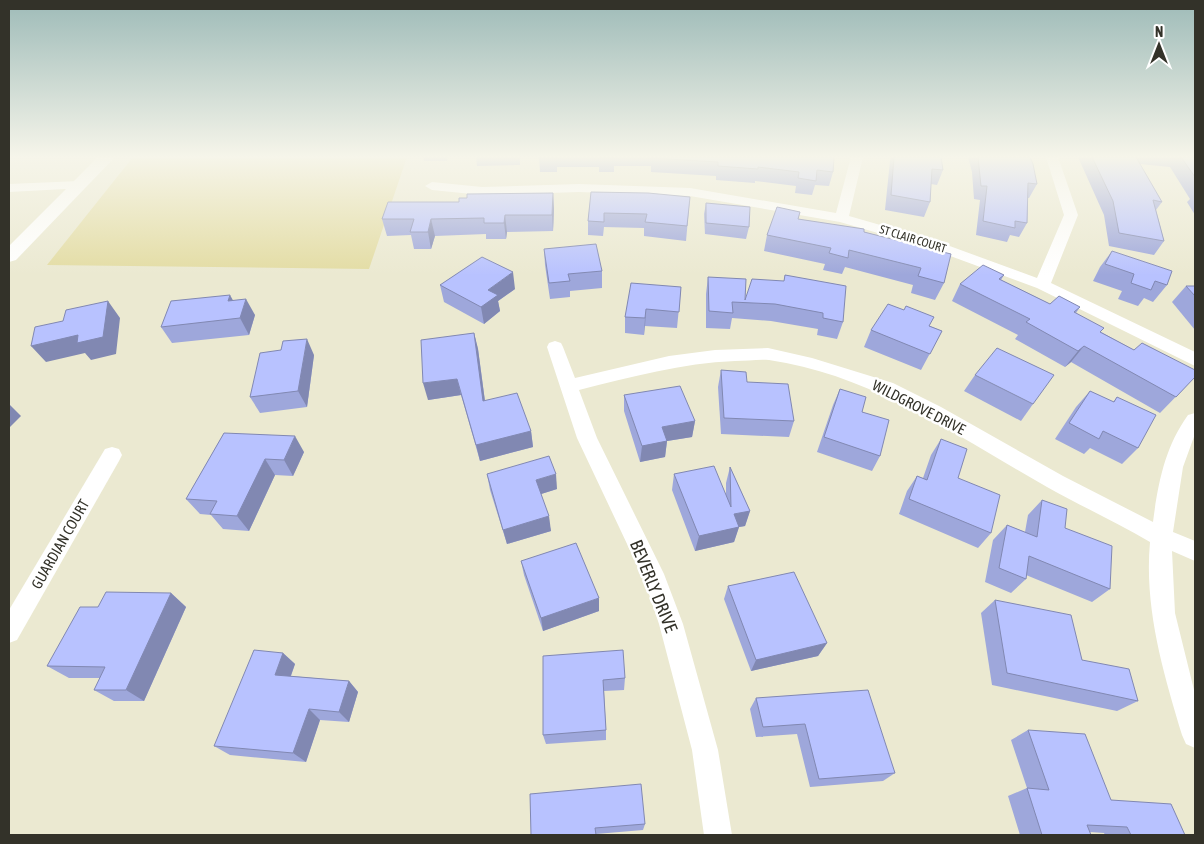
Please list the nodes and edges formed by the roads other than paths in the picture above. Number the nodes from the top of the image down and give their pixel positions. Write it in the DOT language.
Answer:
graph roads {
  1 [pos="69,196"];
  2 [pos="716,196"];
  3 [pos="847,196"];
  4 [pos="1065,196"];
  5 [pos="842,218"];
  6 [pos="9,256"];
  7 [pos="1042,285"];
  8 [pos="555,348"];
  9 [pos="1195,360"];
  10 [pos="568,386"];
  11 [pos="1195,420"];
  12 [pos="112,456"];
  13 [pos="1161,537"];
  14 [pos="1195,551"];
  15 [pos="9,632"];
  16 [pos="1195,735"];
  17 [pos="718,835"];
  1 -- 6 [label="street"];
  2 -- 5 [label="street, ST CLAIR COURT"];
  3 -- 5 [label="street"];
  4 -- 7 [label="street"];
  5 -- 7 [label="street, ST CLAIR COURT"];
  7 -- 9 [label="street, ST CLAIR COURT"];
  8 -- 10 [label="street, BEVERLY DRIVE"];
  10 -- 13 [label="street, WILDGROVE DRIVE"];
  10 -- 17 [label="street, BEVERLY DRIVE"];
  11 -- 13 [label="street"];
  12 -- 15 [label="street, GUARDIAN COURT"];
  13 -- 14 [label="street"];
  13 -- 16 [label="street"];
}
